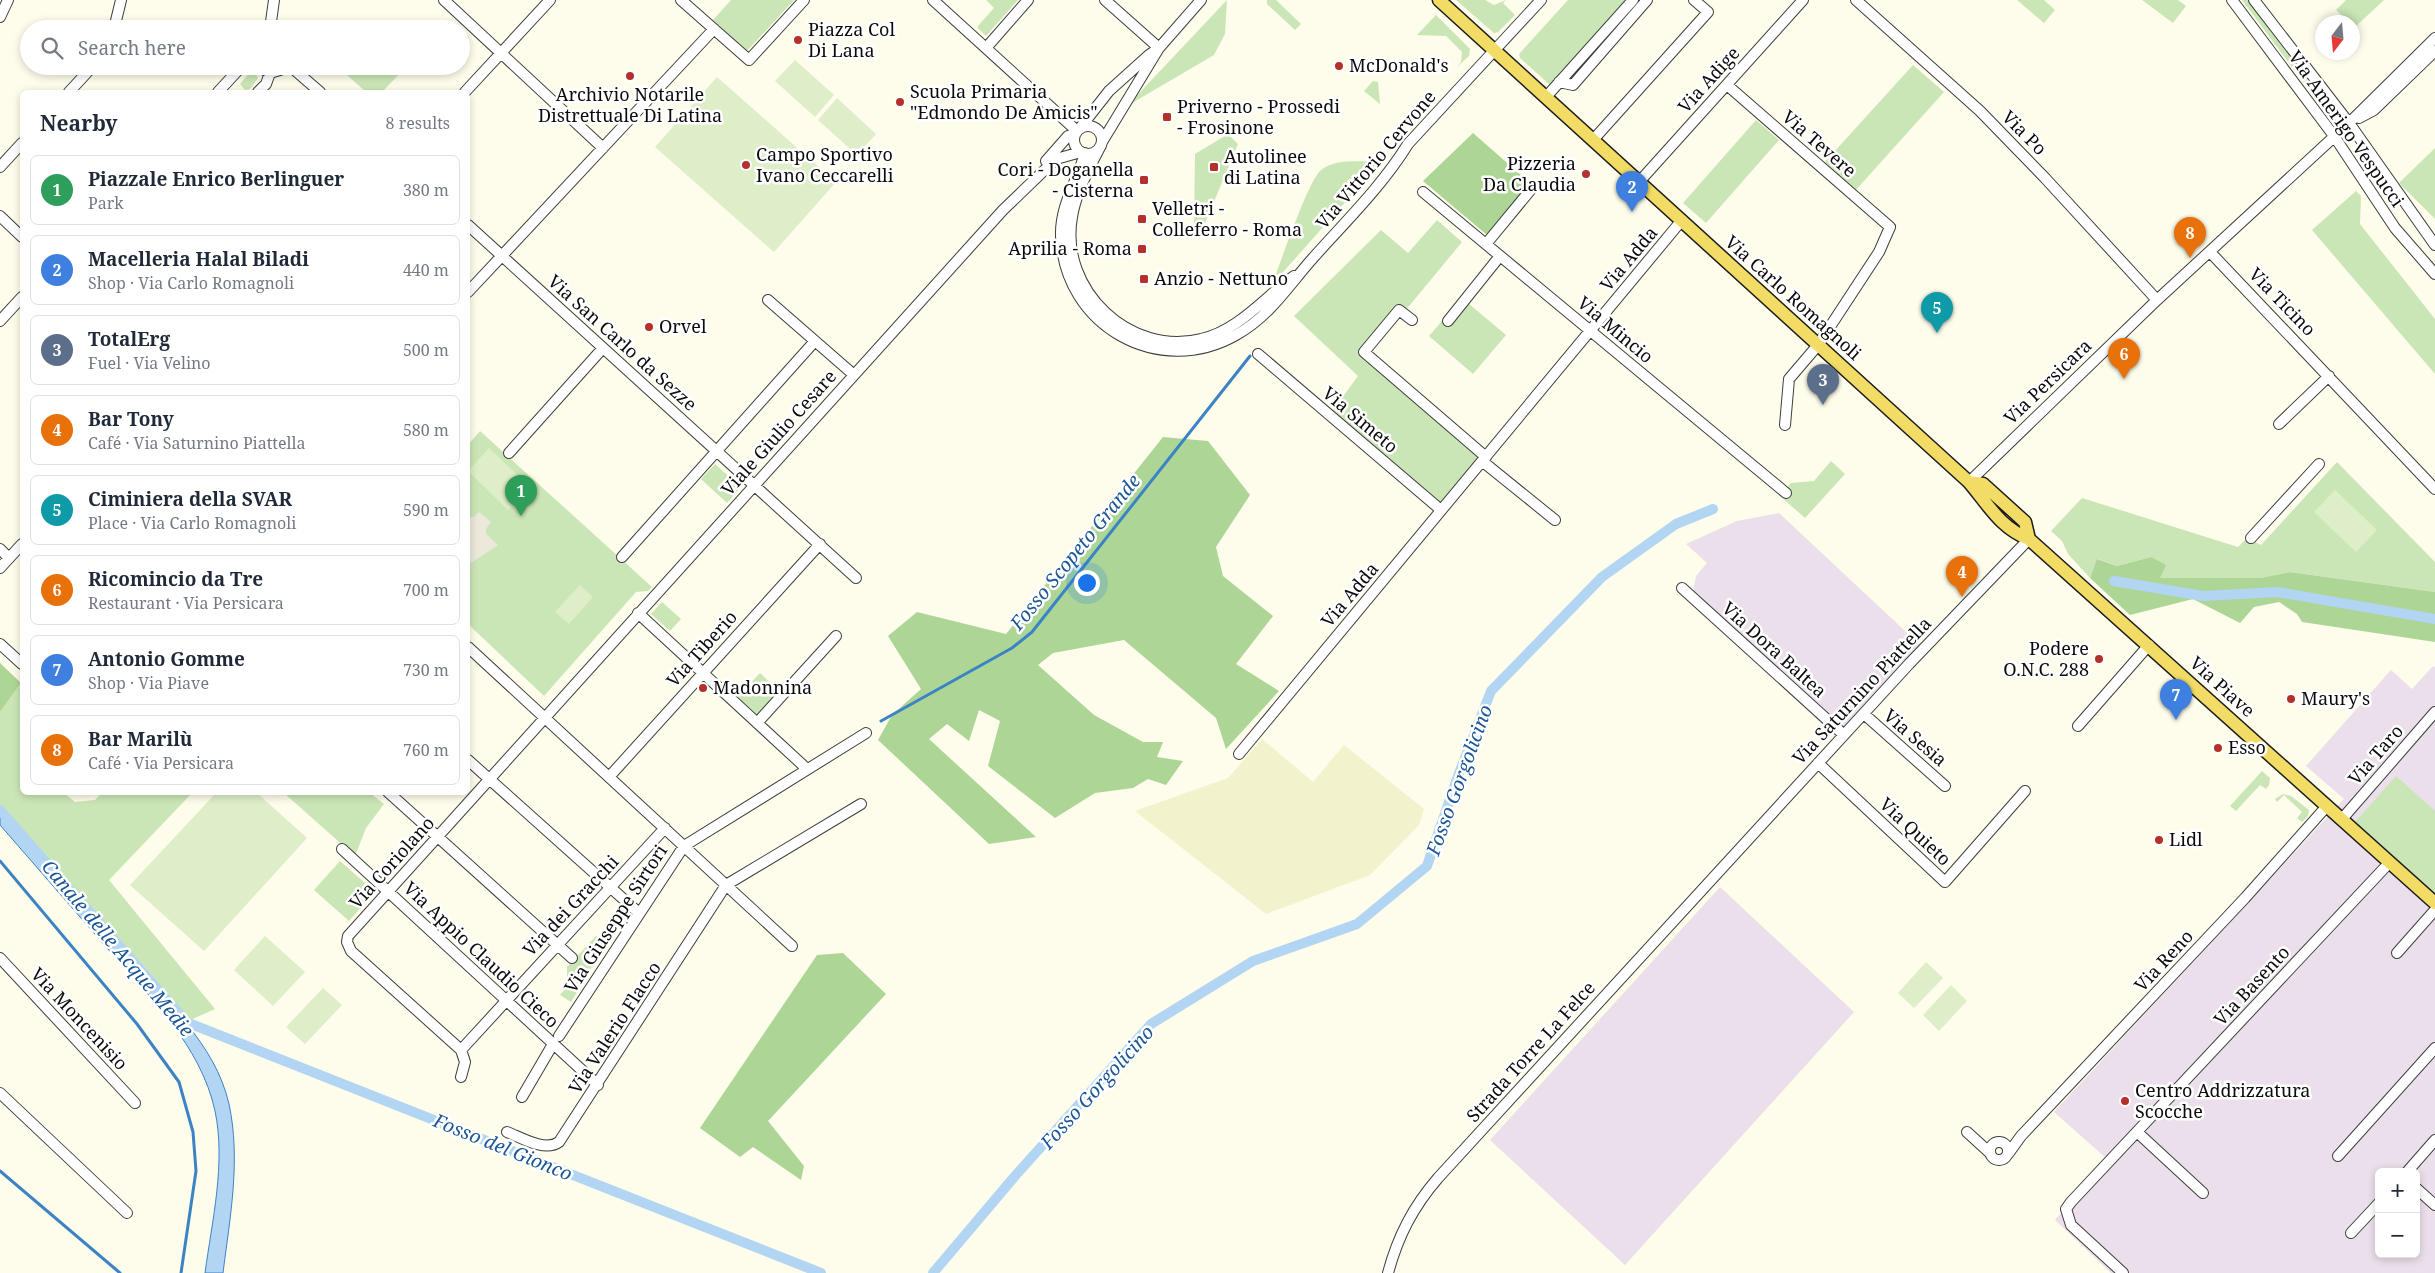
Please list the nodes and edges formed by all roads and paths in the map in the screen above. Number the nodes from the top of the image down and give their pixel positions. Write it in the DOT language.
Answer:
graph roads {
  1 [pos="8,0"];
  2 [pos="121,0"];
  3 [pos="274,0"];
  4 [pos="444,0"];
  5 [pos="550,0"];
  6 [pos="681,0"];
  7 [pos="804,0"];
  8 [pos="933,0"];
  9 [pos="1028,0"];
  10 [pos="1104,0"];
  11 [pos="1202,0"];
  12 [pos="1439,0"];
  13 [pos="1541,0"];
  14 [pos="1633,0"];
  15 [pos="1647,0"];
  16 [pos="1694,0"];
  17 [pos="1803,0"];
  18 [pos="1856,0"];
  19 [pos="2232,0"];
  20 [pos="2254,0"];
  21 [pos="0,17"];
  22 [pos="116,20"];
  23 [pos="271,20"];
  24 [pos="466,20"];
  25 [pos="470,24"];
  26 [pos="714,29"];
  27 [pos="2435,38"];
  28 [pos="986,48"];
  29 [pos="1159,48"];
  30 [pos="1494,50"];
  31 [pos="2435,51"];
  32 [pos="502,53"];
  33 [pos="85,75"];
  34 [pos="234,75"];
  35 [pos="269,75"];
  36 [pos="300,75"];
  37 [pos="1559,82"];
  38 [pos="1727,85"];
  39 [pos="71,90"];
  40 [pos="220,90"];
  41 [pos="260,90"];
  42 [pos="318,90"];
  43 [pos="467,90"];
  44 [pos="1546,97"];
  45 [pos="2349,123"];
  46 [pos="1077,131"];
  47 [pos="2334,136"];
  48 [pos="1593,140"];
  49 [pos="20,144"];
  50 [pos="1101,144"];
  51 [pos="603,148"];
  52 [pos="1083,153"];
  53 [pos="0,167"];
  54 [pos="1040,174"];
  55 [pos="1640,182"];
  56 [pos="1533,187"];
  57 [pos="1424,192"];
  58 [pos="0,216"];
  59 [pos="1682,220"];
  60 [pos="470,227"];
  61 [pos="20,235"];
  62 [pos="1486,244"];
  63 [pos="2435,245"];
  64 [pos="2210,252"];
  65 [pos="500,255"];
  66 [pos="1500,256"];
  67 [pos="1303,269"];
  68 [pos="2435,274"];
  69 [pos="470,290"];
  70 [pos="20,299"];
  71 [pos="768,300"];
  72 [pos="2157,300"];
  73 [pos="1412,320"];
  74 [pos="0,321"];
  75 [pos="1448,321"];
  76 [pos="1590,331"];
  77 [pos="815,341"];
  78 [pos="1818,345"];
  79 [pos="602,348"];
  80 [pos="1258,354"];
  81 [pos="854,375"];
  82 [pos="2329,376"];
  83 [pos="2279,424"];
  84 [pos="1785,425"];
  85 [pos="717,450"];
  86 [pos="509,453"];
  87 [pos="1484,459"];
  88 [pos="2319,464"];
  89 [pos="1969,482"];
  90 [pos="755,484"];
  91 [pos="2435,489"];
  92 [pos="1786,493"];
  93 [pos="1441,510"];
  94 [pos="1555,520"];
  95 [pos="2251,538"];
  96 [pos="2030,539"];
  97 [pos="820,544"];
  98 [pos="20,546"];
  99 [pos="0,549"];
  100 [pos="622,556"];
  101 [pos="10,558"];
  102 [pos="0,568"];
  103 [pos="856,578"];
  104 [pos="1682,588"];
  105 [pos="638,613"];
  106 [pos="836,636"];
  107 [pos="0,644"];
  108 [pos="2149,645"];
  109 [pos="470,649"];
  110 [pos="20,662"];
  111 [pos="703,673"];
  112 [pos="2435,712"];
  113 [pos="1864,714"];
  114 [pos="544,717"];
  115 [pos="757,723"];
  116 [pos="2078,726"];
  117 [pos="866,732"];
  118 [pos="1844,735"];
  119 [pos="1239,754"];
  120 [pos="470,762"];
  121 [pos="1818,763"];
  122 [pos="807,769"];
  123 [pos="609,777"];
  124 [pos="489,779"];
  125 [pos="1945,786"];
  126 [pos="2025,791"];
  127 [pos="391,795"];
  128 [pos="861,804"];
  129 [pos="2327,806"];
  130 [pos="2342,819"];
  131 [pos="665,828"];
  132 [pos="437,837"];
  133 [pos="684,846"];
  134 [pos="342,849"];
  135 [pos="2390,862"];
  136 [pos="1722,868"];
  137 [pos="726,885"];
  138 [pos="610,888"];
  139 [pos="388,892"];
  140 [pos="2435,903"];
  141 [pos="2435,910"];
  142 [pos="639,913"];
  143 [pos="558,945"];
  144 [pos="792,946"];
  145 [pos="2398,953"];
  146 [pos="0,958"];
  147 [pos="572,958"];
  148 [pos="506,1001"];
  149 [pos="556,1040"];
  150 [pos="2435,1048"];
  151 [pos="461,1050"];
  152 [pos="461,1077"];
  153 [pos="598,1085"];
  154 [pos="0,1093"];
  155 [pos="522,1097"];
  156 [pos="135,1103"];
  157 [pos="507,1132"];
  158 [pos="1967,1132"];
  159 [pos="2137,1132"];
  160 [pos="2022,1136"];
  161 [pos="1977,1140"];
  162 [pos="2435,1140"];
  163 [pos="1998,1142"];
  164 [pos="1990,1153"];
  165 [pos="2008,1154"];
  166 [pos="2338,1156"];
  167 [pos="2410,1168"];
  168 [pos="2420,1191"];
  169 [pos="2203,1193"];
  170 [pos="2435,1204"];
  171 [pos="2375,1207"];
  172 [pos="127,1213"];
  173 [pos="2351,1232"];
  174 [pos="1388,1273"];
  175 [pos="2123,1273"];
  1 -- 21 [label="street"];
  2 -- 22 [label="street"];
  3 -- 23 [label="street"];
  4 -- 24 [label="street"];
  5 -- 32 [label="street"];
  6 -- 26 [label="street"];
  7 -- 26 [label="street"];
  8 -- 28 [label="street"];
  9 -- 28 [label="street"];
  10 -- 29 [label="street"];
  11 -- 29 [label="street, Viale Giulio Cesare"];
  12 -- 30 [label="main road, Via Carlo Romagnoli"];
  13 -- 30 [label="street, Via Vittorio Cervone"];
  14 -- 37 [label="street"];
  15 -- 37 [label="street"];
  16 -- 48 [label="street"];
  17 -- 38 [label="street, Via Adige"];
  18 -- 72 [label="street, Via Po"];
  19 -- 47 [label="street, Via Amerigo Vespucci"];
  20 -- 45 [label="street, Via Amerigo Vespucci"];
  25 -- 32 [label="street"];
  26 -- 51 [label="street"];
  27 -- 45 [label="street"];
  28 -- 46 [label="street"];
  29 -- 46 [label="street, Viale Giulio Cesare"];
  29 -- 50 [label="street, Viale Giulio Cesare"];
  30 -- 44 [label="main road, Via Carlo Romagnoli"];
  30 -- 67 [label="street, Via Vittorio Cervone"];
  31 -- 45 [label="street"];
  32 -- 43 [label="street"];
  32 -- 51 [label="street"];
  33 -- 39 [label="street"];
  34 -- 40 [label="street"];
  35 -- 41 [label="street"];
  36 -- 42 [label="street"];
  37 -- 44 [label="street"];
  38 -- 55 [label="street, Via Adige"];
  38 -- 78 [label="street, Via Tevere"];
  44 -- 48 [label="main road, Via Carlo Romagnoli"];
  45 -- 47 [label="street, Via Persicara"];
  45 -- 63 [label="street, Via Amerigo Vespucci"];
  46 -- 50 [label="street"];
  46 -- 52 [label="street"];
  46 -- 54 [label="street, Viale Giulio Cesare"];
  47 -- 64 [label="street, Via Persicara"];
  47 -- 68 [label="street, Via Amerigo Vespucci"];
  48 -- 55 [label="main road, Via Carlo Romagnoli"];
  49 -- 53 [label="street"];
  50 -- 52 [label="street"];
  50 -- 67 [label="street, Via Vittorio Cervone"];
  51 -- 65 [label="street"];
  52 -- 54 [label="street, Viale Giulio Cesare"];
  52 -- 67 [label="street, Via Vittorio Cervone"];
  54 -- 81 [label="street, Viale Giulio Cesare"];
  55 -- 59 [label="main road, Via Carlo Romagnoli"];
  56 -- 62 [label="street"];
  57 -- 62 [label="street, Via Mincio"];
  58 -- 61 [label="street"];
  59 -- 76 [label="street, Via Adda"];
  59 -- 78 [label="main road, Via Carlo Romagnoli"];
  60 -- 65 [label="street, Via San Carlo da Sezze"];
  62 -- 66 [label="street, Via Mincio"];
  64 -- 72 [label="street, Via Persicara"];
  64 -- 82 [label="street, Via Ticino"];
  65 -- 69 [label="street"];
  65 -- 79 [label="street, Via San Carlo da Sezze"];
  66 -- 75 [label="street"];
  66 -- 76 [label="street, Via Mincio"];
  70 -- 74 [label="street"];
  71 -- 77 [label="street"];
  72 -- 89 [label="street, Via Persicara"];
  73 -- 87 [label="street"];
  76 -- 87 [label="street, Via Adda"];
  76 -- 92 [label="street, Via Mincio"];
  77 -- 81 [label="street"];
  77 -- 85 [label="street"];
  78 -- 84 [label="street"];
  78 -- 89 [label="main road, Via Carlo Romagnoli"];
  79 -- 85 [label="street, Via San Carlo da Sezze"];
  79 -- 86 [label="street"];
  80 -- 93 [label="street, Via Simeto"];
  81 -- 90 [label="street, Viale Giulio Cesare"];
  82 -- 83 [label="street"];
  82 -- 91 [label="street, Via Ticino"];
  85 -- 90 [label="street, Via San Carlo da Sezze"];
  85 -- 100 [label="street"];
  87 -- 93 [label="street, Via Adda"];
  87 -- 94 [label="street"];
  88 -- 95 [label="street"];
  89 -- 96 [label="main road, Via Piave"];
  90 -- 97 [label="street, Via San Carlo da Sezze"];
  90 -- 105 [label="street, Viale Giulio Cesare"];
  93 -- 119 [label="street, Via Adda"];
  96 -- 108 [label="main road, Via Piave"];
  96 -- 113 [label="street, Via Saturnino Piattella"];
  97 -- 103 [label="street, Via San Carlo da Sezze"];
  97 -- 111 [label="street, Via Tiberio"];
  98 -- 101 [label="street"];
  99 -- 101 [label="street"];
  101 -- 102 [label="street"];
  104 -- 118 [label="street, Via Dora Baltea"];
  105 -- 111 [label="street"];
  105 -- 114 [label="street, Viale Giulio Cesare"];
  106 -- 115 [label="street"];
  107 -- 110 [label="street"];
  108 -- 116 [label="street"];
  108 -- 129 [label="main road, Via Piave"];
  109 -- 114 [label="street, Via Giuseppe Sirtori"];
  111 -- 115 [label="street"];
  111 -- 123 [label="street, Via Tiberio"];
  112 -- 130 [label="street, Via Taro"];
  113 -- 118 [label="street, Via Saturnino Piattella"];
  113 -- 125 [label="street, Via Sesia"];
  114 -- 123 [label="street, Via Giuseppe Sirtori"];
  114 -- 124 [label="street, Via Coriolano"];
  115 -- 122 [label="street"];
  117 -- 122 [label="street"];
  118 -- 121 [label="street, Via Saturnino Piattella"];
  120 -- 124 [label="street"];
  121 -- 126 [label="street, Via Quieto"];
  121 -- 136 [label="street, Via Saturnino Piattella"];
  122 -- 133 [label="street"];
  123 -- 131 [label="street, Via Giuseppe Sirtori"];
  124 -- 132 [label="street, Via Coriolano"];
  124 -- 138 [label="street"];
  127 -- 132 [label="street"];
  128 -- 137 [label="street"];
  129 -- 130 [label="main road, Via Piave"];
  129 -- 160 [label="street, Via Reno"];
  130 -- 135 [label="main road, Via Piave"];
  131 -- 133 [label="street, Via Giuseppe Sirtori"];
  131 -- 138 [label="street, Via dei Gracchi"];
  132 -- 139 [label="street, Via Coriolano"];
  132 -- 143 [label="street"];
  133 -- 137 [label="street, Via Giuseppe Sirtori"];
  133 -- 142 [label="street, Via Giuseppe Sirtori"];
  134 -- 139 [label="street, Via Appio Claudio Cieco"];
  135 -- 140 [label="main road, Via Piave"];
  135 -- 159 [label="street, Via Basento"];
  136 -- 174 [label="street, Strada Torre La Felce"];
  137 -- 144 [label="street, Via Giuseppe Sirtori"];
  137 -- 153 [label="street, Via Valerio Flacco"];
  138 -- 142 [label="street"];
  138 -- 143 [label="street, Via dei Gracchi"];
  139 -- 148 [label="street, Via Appio Claudio Cieco"];
  139 -- 151 [label="street, Via Coriolano"];
  141 -- 145 [label="street"];
  142 -- 149 [label="street, Via Giuseppe Sirtori"];
  143 -- 147 [label="street"];
  143 -- 148 [label="street, Via dei Gracchi"];
  146 -- 156 [label="street, Via Moncenisio"];
  148 -- 149 [label="street, Via Appio Claudio Cieco"];
  148 -- 151 [label="street, Via dei Gracchi"];
  149 -- 153 [label="street, Via Appio Claudio Cieco"];
  149 -- 155 [label="street, Via Giuseppe Sirtori"];
  150 -- 166 [label="street"];
  151 -- 152 [label="street"];
  153 -- 157 [label="street, Via Valerio Flacco"];
  154 -- 172 [label="street"];
  158 -- 161 [label="street"];
  159 -- 169 [label="street"];
  159 -- 175 [label="street, Via Basento"];
  160 -- 163 [label="street"];
  160 -- 165 [label="street, Via Reno"];
  161 -- 163 [label="street"];
  161 -- 164 [label="street"];
  162 -- 167 [label="street"];
  163 -- 164 [label="street"];
  163 -- 165 [label="street"];
  164 -- 165 [label="street"];
  168 -- 170 [label="street"];
  171 -- 173 [label="street"];
}
